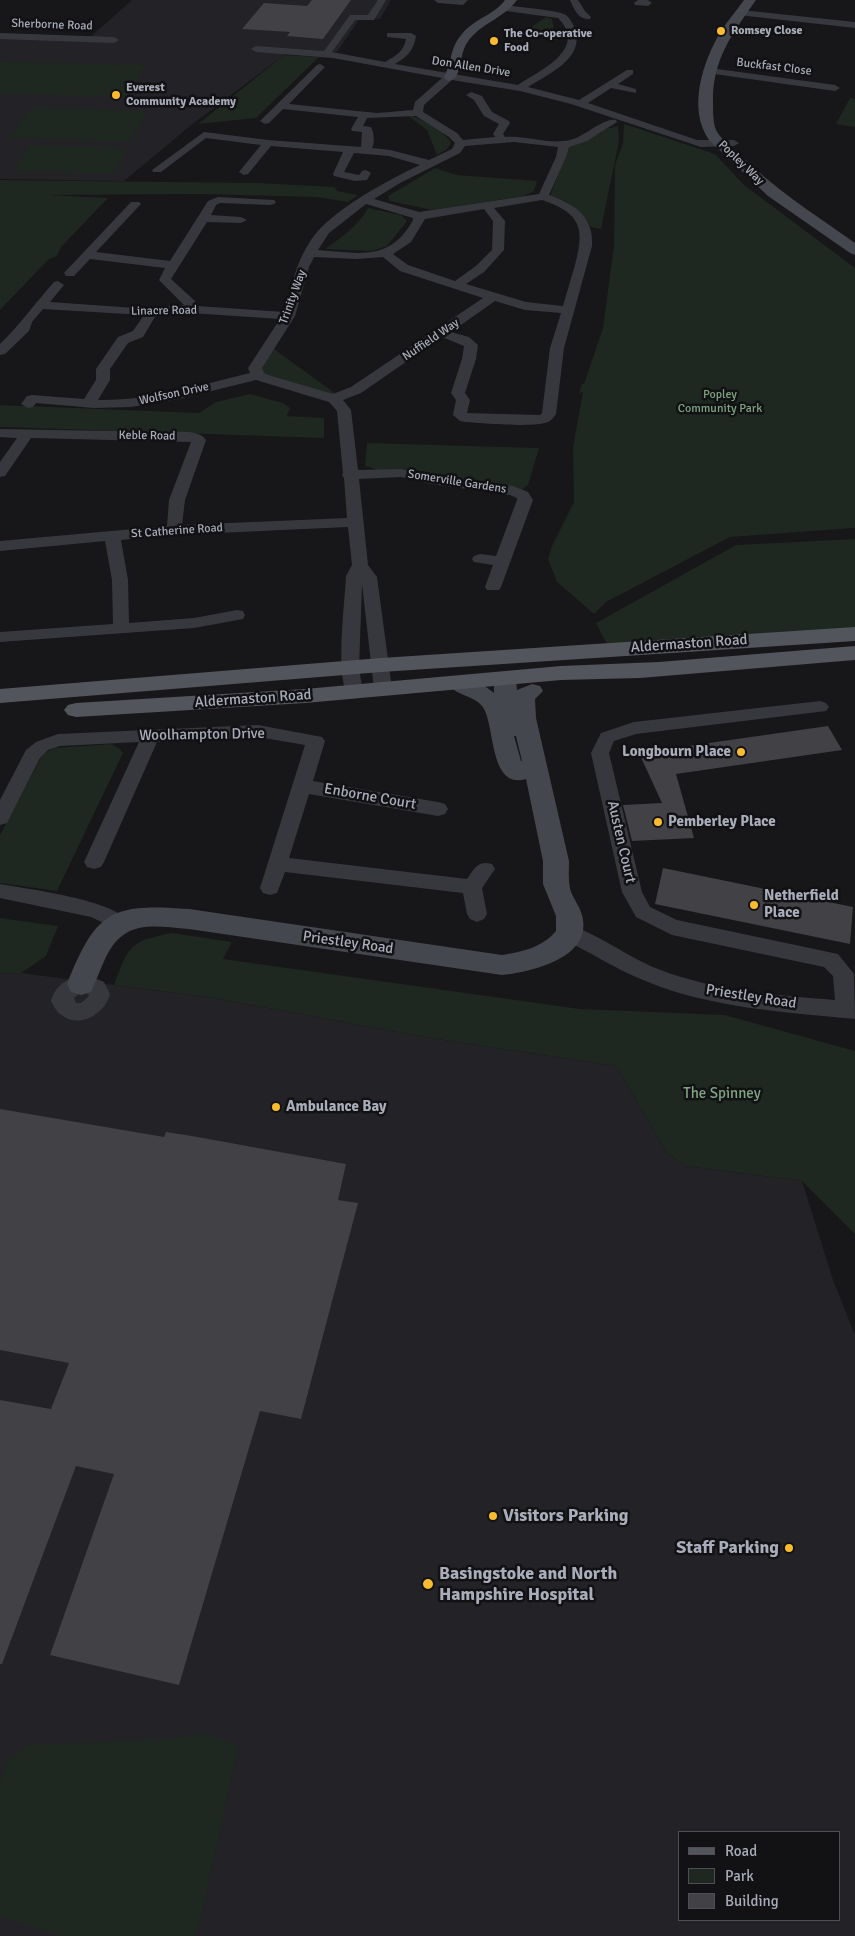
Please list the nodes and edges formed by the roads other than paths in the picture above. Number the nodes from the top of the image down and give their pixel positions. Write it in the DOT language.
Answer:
graph roads {
  1 [pos="382,0"];
  2 [pos="438,0"];
  3 [pos="574,0"];
  4 [pos="750,0"];
  5 [pos="463,3"];
  6 [pos="648,3"];
  7 [pos="509,4"];
  8 [pos="638,4"];
  9 [pos="741,12"];
  10 [pos="561,16"];
  11 [pos="855,26"];
  12 [pos="390,35"];
  13 [pos="0,36"];
  14 [pos="109,38"];
  15 [pos="256,49"];
  16 [pos="328,51"];
  17 [pos="386,65"];
  18 [pos="320,67"];
  19 [pos="630,72"];
  20 [pos="709,76"];
  21 [pos="450,77"];
  22 [pos="614,80"];
  23 [pos="835,88"];
  24 [pos="517,91"];
  25 [pos="634,91"];
  26 [pos="549,94"];
  27 [pos="471,95"];
  28 [pos="537,100"];
  29 [pos="281,106"];
  30 [pos="578,108"];
  31 [pos="418,113"];
  32 [pos="364,115"];
  33 [pos="265,121"];
  34 [pos="612,122"];
  35 [pos="724,140"];
  36 [pos="502,141"];
  37 [pos="268,143"];
  38 [pos="460,143"];
  39 [pos="564,144"];
  40 [pos="350,149"];
  41 [pos="365,150"];
  42 [pos="430,164"];
  43 [pos="157,170"];
  44 [pos="244,172"];
  45 [pos="366,173"];
  46 [pos="543,197"];
  47 [pos="366,200"];
  48 [pos="270,202"];
  49 [pos="486,206"];
  50 [pos="113,209"];
  51 [pos="419,216"];
  52 [pos="204,218"];
  53 [pos="241,220"];
  54 [pos="855,250"];
  55 [pos="310,253"];
  56 [pos="385,254"];
  57 [pos="89,255"];
  58 [pos="172,266"];
  59 [pos="70,273"];
  60 [pos="58,285"];
  61 [pos="457,285"];
  62 [pos="493,297"];
  63 [pos="40,305"];
  64 [pos="190,309"];
  65 [pos="568,310"];
  66 [pos="151,311"];
  67 [pos="289,316"];
  68 [pos="442,333"];
  69 [pos="0,350"];
  70 [pos="258,375"];
  71 [pos="334,399"];
  72 [pos="89,403"];
  73 [pos="28,404"];
  74 [pos="0,433"];
  75 [pos="26,435"];
  76 [pos="0,473"];
  77 [pos="349,475"];
  78 [pos="355,522"];
  79 [pos="174,530"];
  80 [pos="112,536"];
  81 [pos="0,546"];
  82 [pos="480,559"];
  83 [pos="503,562"];
  84 [pos="360,565"];
  85 [pos="493,587"];
  86 [pos="237,615"];
  87 [pos="121,628"];
  88 [pos="855,634"];
  89 [pos="0,637"];
  90 [pos="855,652"];
  91 [pos="523,656"];
  92 [pos="381,665"];
  93 [pos="350,669"];
  94 [pos="658,669"];
  95 [pos="505,679"];
  96 [pos="458,683"];
  97 [pos="383,689"];
  98 [pos="354,691"];
  99 [pos="532,692"];
  100 [pos="0,696"];
  101 [pos="820,707"];
  102 [pos="0,714"];
  103 [pos="150,735"];
  104 [pos="519,773"];
  105 [pos="302,786"];
  106 [pos="438,809"];
  107 [pos="0,818"];
  108 [pos="94,862"];
  109 [pos="277,864"];
  110 [pos="485,869"];
  111 [pos="556,884"];
  112 [pos="472,887"];
  113 [pos="270,888"];
  114 [pos="0,892"];
  115 [pos="477,914"];
  116 [pos="114,926"];
  117 [pos="569,933"];
  118 [pos="89,986"];
  119 [pos="851,1010"];
  1 -- 16 [label="street"];
  2 -- 5 [label="street"];
  3 -- 10 [label="street"];
  4 -- 9 [label="street, Popley Way"];
  6 -- 8 [label="street"];
  7 -- 10 [label="street"];
  7 -- 21 [label="street"];
  9 -- 11 [label="street"];
  9 -- 20 [label="street, Popley Way"];
  10 -- 24 [label="street"];
  12 -- 17 [label="street"];
  13 -- 14 [label="street, Sherborne Road"];
  15 -- 17 [label="street, Don Allen Drive"];
  17 -- 21 [label="street, Don Allen Drive"];
  18 -- 29 [label="street"];
  19 -- 22 [label="street"];
  20 -- 23 [label="street, Buckfast Close"];
  20 -- 35 [label="street, Popley Way"];
  21 -- 24 [label="street, Don Allen Drive"];
  21 -- 31 [label="street"];
  22 -- 25 [label="street"];
  22 -- 30 [label="street"];
  24 -- 26 [label="street, Don Allen Drive"];
  24 -- 28 [label="street"];
  26 -- 28 [label="street"];
  26 -- 30 [label="street, Don Allen Drive"];
  27 -- 36 [label="street"];
  28 -- 30 [label="street"];
  29 -- 32 [label="street"];
  29 -- 33 [label="street"];
  30 -- 35 [label="street, Don Allen Drive"];
  31 -- 32 [label="street"];
  31 -- 38 [label="street"];
  32 -- 41 [label="street"];
  34 -- 39 [label="street"];
  35 -- 54 [label="street, Popley Way"];
  36 -- 38 [label="street"];
  36 -- 39 [label="street"];
  37 -- 40 [label="street"];
  37 -- 43 [label="street"];
  37 -- 44 [label="street"];
  38 -- 42 [label="street, Trinity Way"];
  39 -- 46 [label="street"];
  40 -- 41 [label="street"];
  40 -- 45 [label="street"];
  41 -- 42 [label="street"];
  42 -- 47 [label="street, Trinity Way"];
  46 -- 49 [label="street"];
  46 -- 65 [label="street"];
  47 -- 51 [label="street"];
  47 -- 55 [label="street, Trinity Way"];
  48 -- 52 [label="street"];
  49 -- 51 [label="street"];
  49 -- 61 [label="street"];
  50 -- 57 [label="street"];
  51 -- 56 [label="street"];
  52 -- 53 [label="street"];
  52 -- 58 [label="street"];
  55 -- 56 [label="street"];
  55 -- 67 [label="street, Trinity Way"];
  56 -- 61 [label="street"];
  57 -- 58 [label="street"];
  57 -- 59 [label="street"];
  58 -- 64 [label="street"];
  60 -- 63 [label="street"];
  61 -- 62 [label="street"];
  62 -- 65 [label="street"];
  62 -- 68 [label="street, Nuffield Way"];
  63 -- 66 [label="street, Linacre Road"];
  63 -- 69 [label="street"];
  64 -- 66 [label="street, Linacre Road"];
  64 -- 67 [label="street, Linacre Road"];
  65 -- 68 [label="street"];
  66 -- 72 [label="street"];
  67 -- 70 [label="street, Trinity Way"];
  68 -- 71 [label="street, Nuffield Way"];
  70 -- 71 [label="street"];
  70 -- 72 [label="street, Wolfson Drive"];
  71 -- 77 [label="street"];
  72 -- 73 [label="street, Wolfson Drive"];
  74 -- 75 [label="street, Keble Road"];
  75 -- 76 [label="street"];
  75 -- 79 [label="street, Keble Road"];
  77 -- 78 [label="street"];
  77 -- 83 [label="street, Somerville Gardens"];
  78 -- 79 [label="street, St Catherine Road"];
  78 -- 84 [label="street"];
  79 -- 80 [label="street, St Catherine Road"];
  80 -- 81 [label="street, St Catherine Road"];
  80 -- 87 [label="street"];
  82 -- 83 [label="street"];
  83 -- 85 [label="street, Somerville Gardens"];
  84 -- 92 [label="street"];
  84 -- 93 [label="street"];
  86 -- 87 [label="street"];
  87 -- 89 [label="street"];
  88 -- 91 [label="main road, Aldermaston Road"];
  90 -- 94 [label="main road, Aldermaston Road"];
  91 -- 92 [label="main road, Aldermaston Road"];
  91 -- 95 [label="main road"];
  92 -- 93 [label="main road, Aldermaston Road"];
  92 -- 95 [label="main road, Aldermaston Road"];
  92 -- 97 [label="street"];
  93 -- 98 [label="street"];
  93 -- 100 [label="main road, Aldermaston Road"];
  94 -- 95 [label="main road, Aldermaston Road"];
  94 -- 99 [label="main road, Aldermaston Road"];
  95 -- 96 [label="main road, Aldermaston Road"];
  95 -- 99 [label="main road, Aldermaston Road"];
  95 -- 104 [label="street"];
  96 -- 97 [label="main road, Aldermaston Road"];
  96 -- 104 [label="street"];
  97 -- 98 [label="main road, Aldermaston Road"];
  98 -- 102 [label="main road, Aldermaston Road"];
  99 -- 111 [label="street"];
  101 -- 119 [label="street, Austen Court"];
  103 -- 105 [label="street, Woolhampton Drive"];
  103 -- 107 [label="street, Woolhampton Drive"];
  103 -- 108 [label="street"];
  104 -- 111 [label="street"];
  105 -- 106 [label="street, Enborne Court"];
  105 -- 109 [label="street, Woolhampton Drive"];
  109 -- 112 [label="street"];
  109 -- 113 [label="street, Woolhampton Drive"];
  110 -- 112 [label="street"];
  111 -- 117 [label="street"];
  112 -- 115 [label="street"];
  114 -- 116 [label="street"];
  116 -- 117 [label="street, Priestley Road"];
  116 -- 118 [label="street"];
  117 -- 119 [label="street, Priestley Road"];
}
